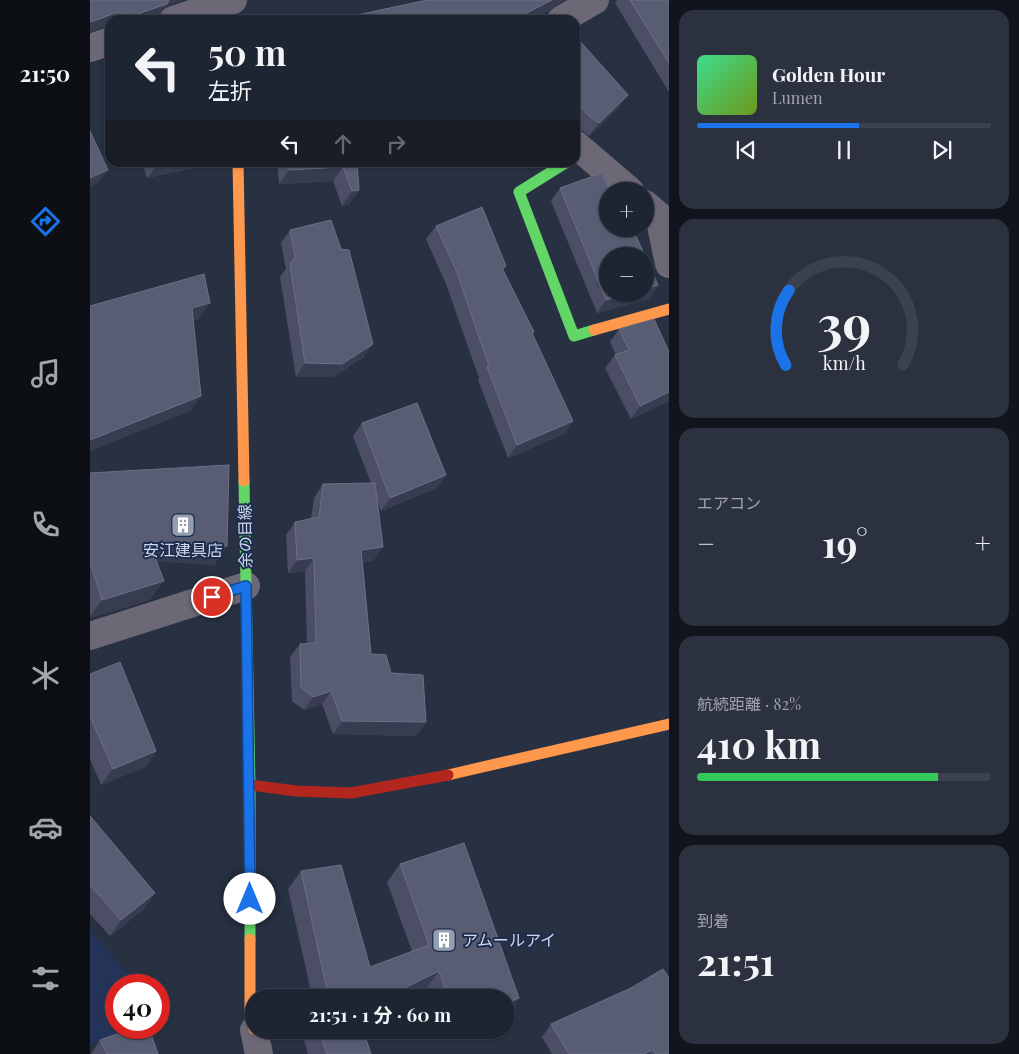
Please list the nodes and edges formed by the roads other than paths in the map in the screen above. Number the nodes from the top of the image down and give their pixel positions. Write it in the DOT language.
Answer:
graph roads {
  1 [pos="234,0"];
  2 [pos="595,0"];
  3 [pos="188,15"];
  4 [pos="236,15"];
  5 [pos="570,15"];
  6 [pos="105,43"];
  7 [pos="90,48"];
  8 [pos="580,157"];
  9 [pos="238,167"];
  10 [pos="556,167"];
  11 [pos="617,182"];
  12 [pos="654,212"];
  13 [pos="669,264"];
  14 [pos="669,309"];
  15 [pos="246,586"];
  16 [pos="90,636"];
  17 [pos="669,724"];
  18 [pos="250,785"];
  19 [pos="250,989"];
  20 [pos="256,1039"];
  21 [pos="260,1054"];
  1 -- 3 [label="street"];
  1 -- 4 [label="street"];
  2 -- 5 [label="street"];
  6 -- 7 [label="street"];
  8 -- 11 [label="street"];
  9 -- 15 [label="street, 余の目線"];
  10 -- 14 [label="street"];
  12 -- 13 [label="street"];
  15 -- 16 [label="street"];
  15 -- 18 [label="street, 余の目線"];
  17 -- 18 [label="street"];
  18 -- 19 [label="street, 余の目線"];
  20 -- 21 [label="street, 余の目線"];
}
